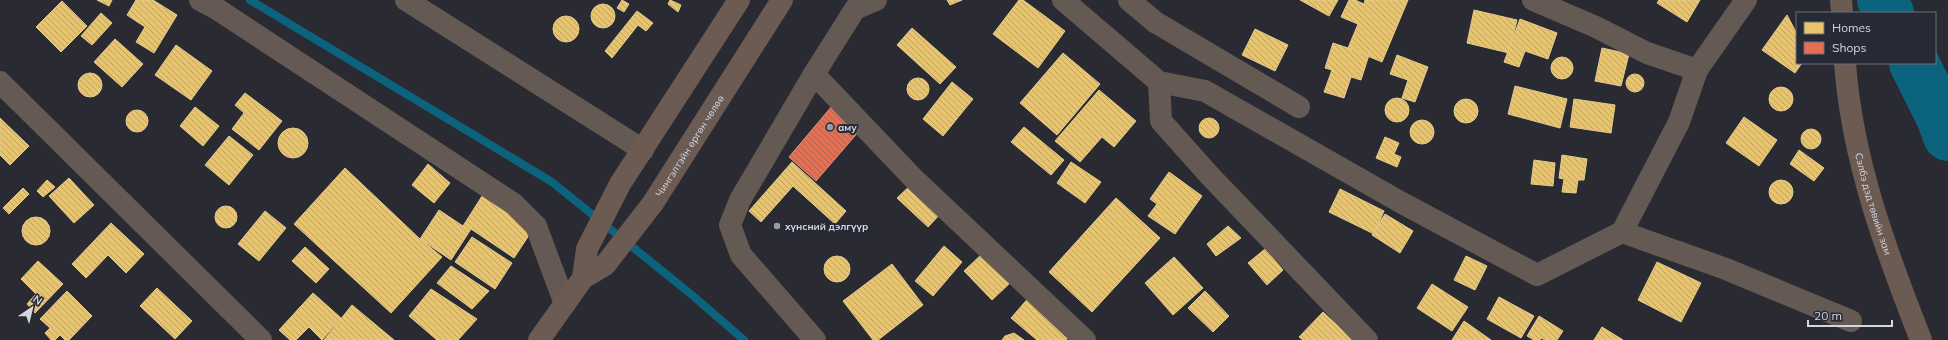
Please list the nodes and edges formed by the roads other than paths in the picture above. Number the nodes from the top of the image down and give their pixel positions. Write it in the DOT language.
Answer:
graph roads {
  1 [pos="200,0"];
  2 [pos="406,0"];
  3 [pos="738,0"];
  4 [pos="782,0"];
  5 [pos="876,0"];
  6 [pos="1064,0"];
  7 [pos="1129,0"];
  8 [pos="1533,0"];
  9 [pos="1746,0"];
  10 [pos="1845,64"];
  11 [pos="1697,70"];
  12 [pos="814,74"];
  13 [pos="0,82"];
  14 [pos="1159,82"];
  15 [pos="1299,107"];
  16 [pos="643,150"];
  17 [pos="1622,232"];
  18 [pos="583,278"];
  19 [pos="565,304"];
  20 [pos="1851,321"];
  21 [pos="261,340"];
  22 [pos="539,340"];
  23 [pos="815,340"];
  24 [pos="1085,340"];
  25 [pos="1367,340"];
  26 [pos="1921,340"];
  1 -- 19 [label="street"];
  2 -- 16 [label="street"];
  3 -- 16 [label="main road, Чингэлтэйн өргөн чөлөө"];
  4 -- 18 [label="main road, Чингэлтэйн өргөн чөлөө"];
  5 -- 12 [label="street"];
  6 -- 14 [label="street"];
  7 -- 15 [label="street"];
  8 -- 11 [label="street"];
  9 -- 11 [label="street"];
  10 -- 26 [label="main road, Сэлбэ дэд төвийн зам"];
  11 -- 17 [label="street"];
  12 -- 23 [label="street"];
  12 -- 24 [label="street"];
  13 -- 21 [label="street"];
  14 -- 17 [label="street"];
  14 -- 25 [label="street"];
  16 -- 18 [label="main road, Чингэлтэйн өргөн чөлөө"];
  17 -- 20 [label="street"];
  18 -- 19 [label="main road, Чингэлтэйн өргөн чөлөө"];
  19 -- 22 [label="main road, Чингэлтэйн өргөн чөлөө"];
}
